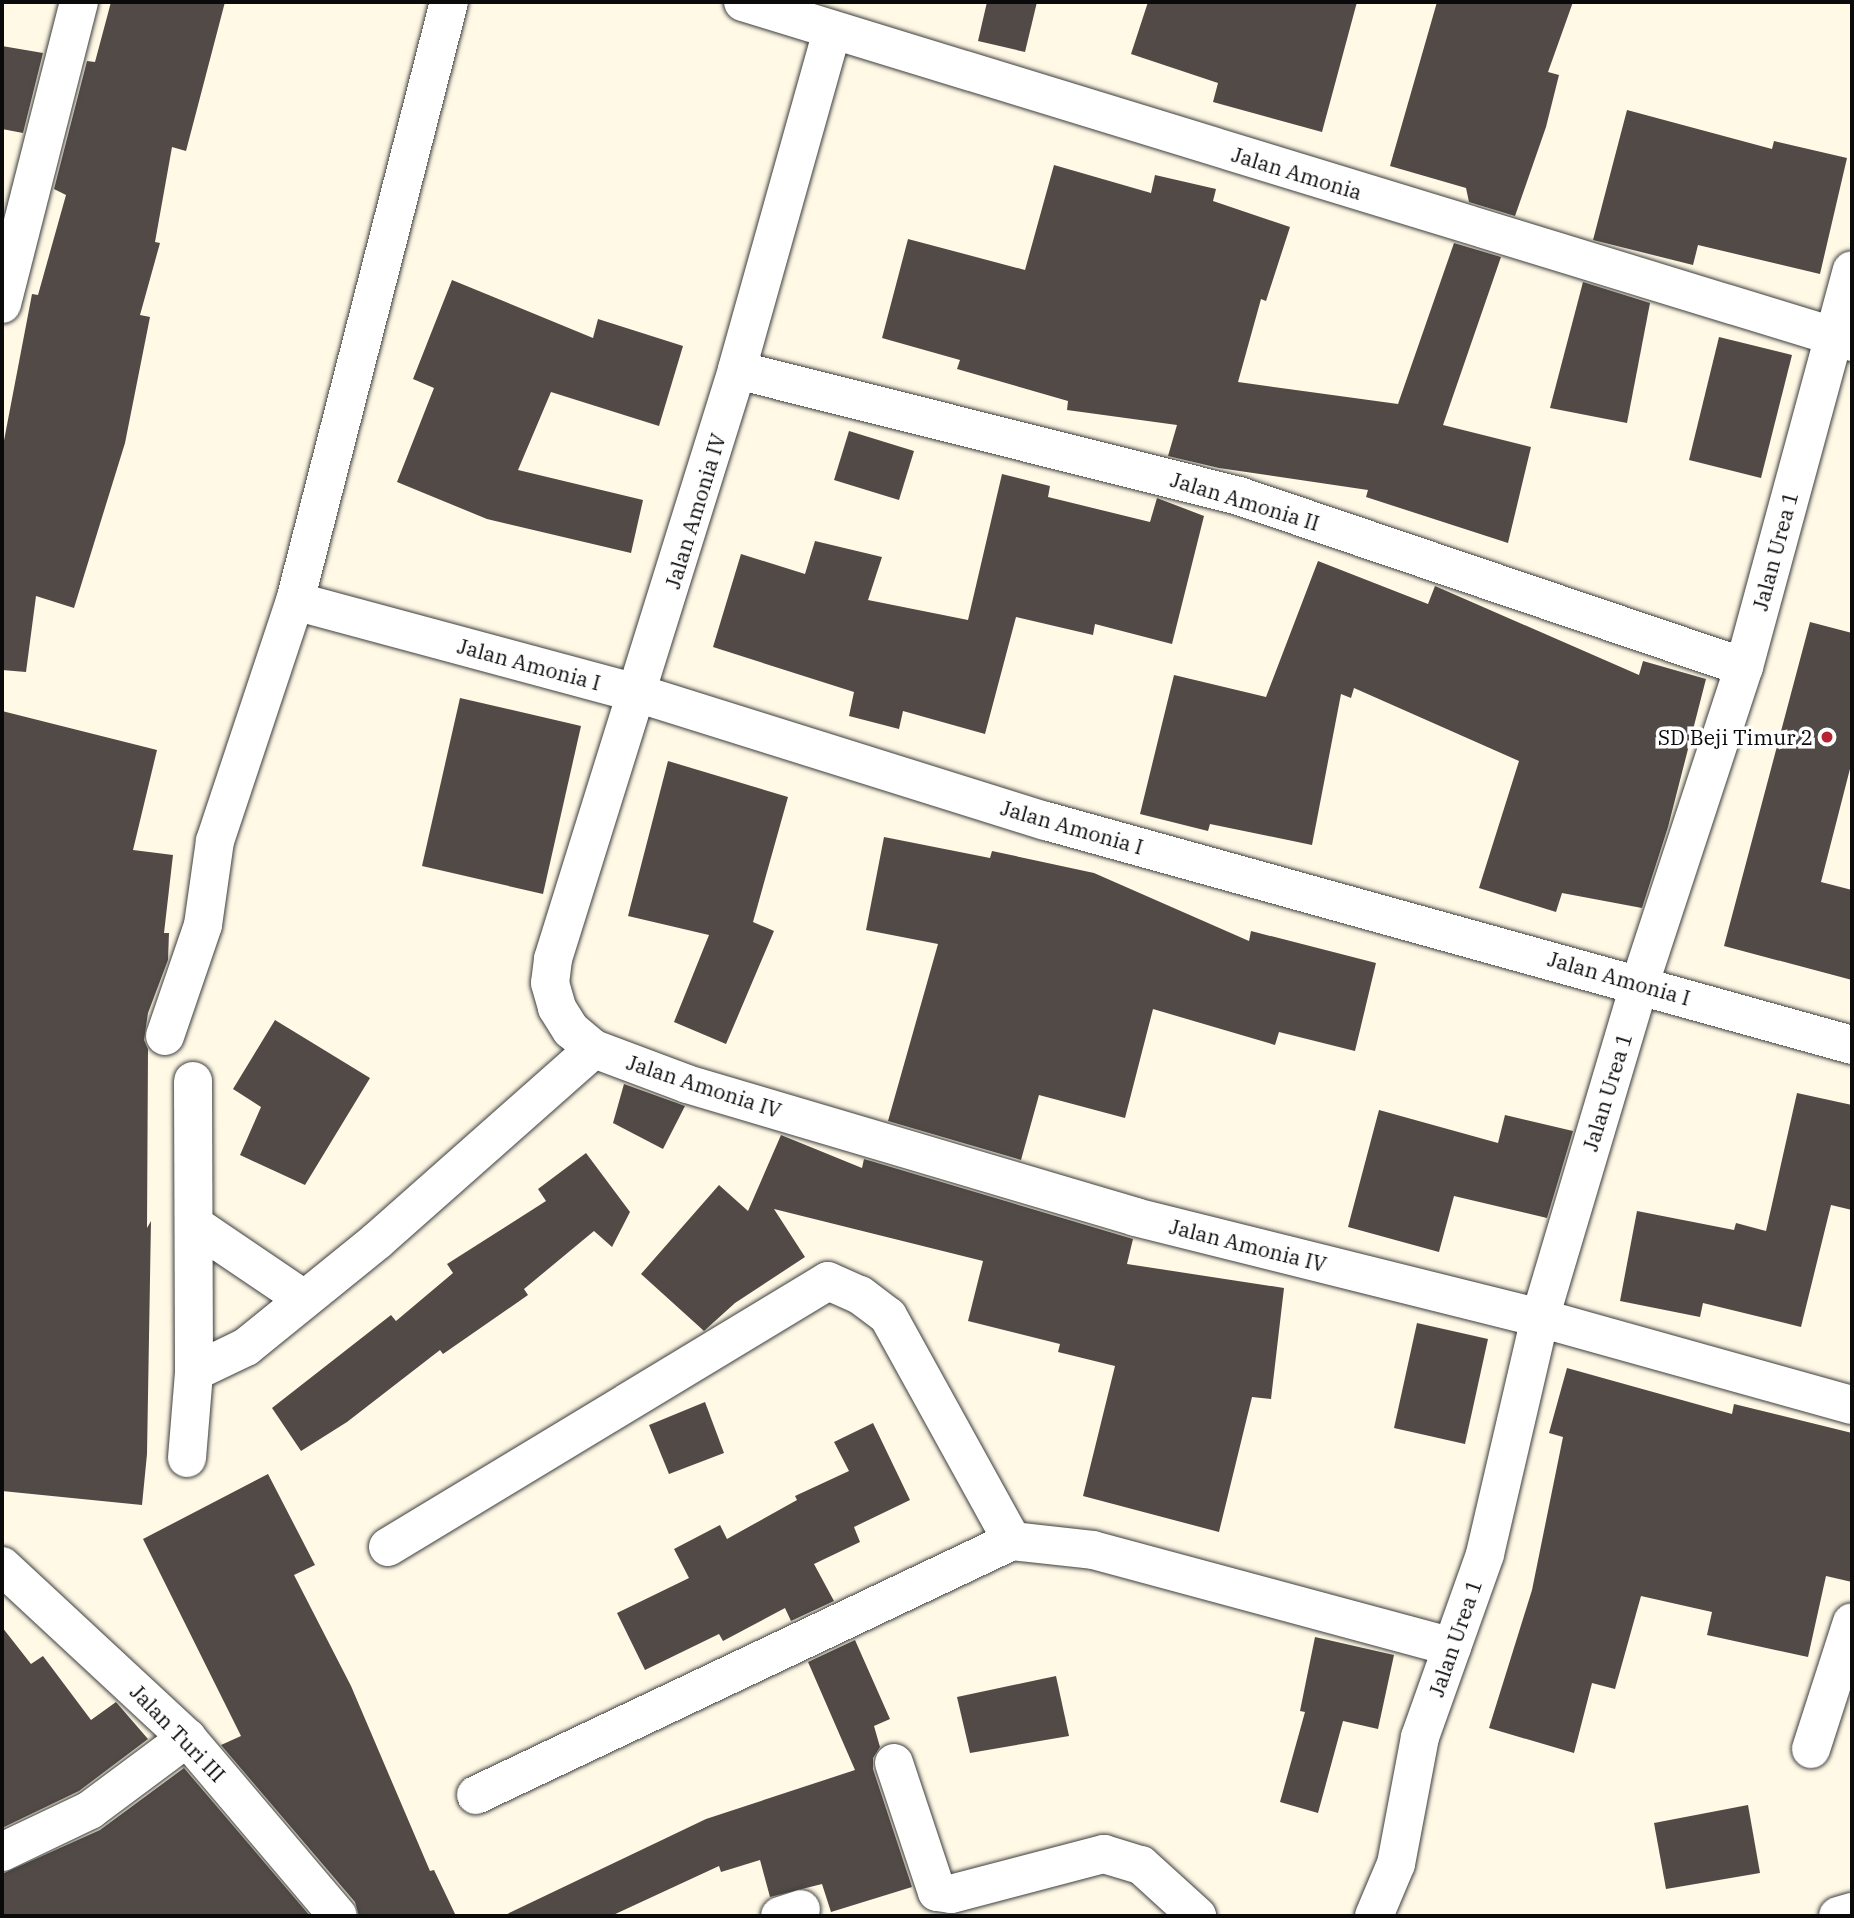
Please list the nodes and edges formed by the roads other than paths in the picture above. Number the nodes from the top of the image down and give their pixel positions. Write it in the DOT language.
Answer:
graph roads {
  1 [pos="79,2"];
  2 [pos="449,2"];
  3 [pos="743,2"];
  4 [pos="832,31"];
  5 [pos="1852,270"];
  6 [pos="2,304"];
  7 [pos="1842,339"];
  8 [pos="737,370"];
  9 [pos="295,601"];
  10 [pos="1744,667"];
  11 [pos="640,694"];
  12 [pos="1640,983"];
  13 [pos="164,1036"];
  14 [pos="1852,1045"];
  15 [pos="594,1049"];
  16 [pos="192,1081"];
  17 [pos="195,1226"];
  18 [pos="304,1299"];
  19 [pos="1540,1318"];
  20 [pos="194,1372"];
  21 [pos="1852,1405"];
  22 [pos="187,1458"];
  23 [pos="1012,1541"];
  24 [pos="387,1547"];
  25 [pos="2,1566"];
  26 [pos="1852,1622"];
  27 [pos="1452,1647"];
  28 [pos="187,1738"];
  29 [pos="1811,1749"];
  30 [pos="894,1763"];
  31 [pos="477,1795"];
  32 [pos="2,1852"];
  33 [pos="1852,1912"];
  34 [pos="338,1916"];
  35 [pos="1196,1916"];
  36 [pos="1374,1916"];
  37 [pos="1838,1916"];
  1 -- 6 [label="street"];
  2 -- 9 [label="street"];
  3 -- 4 [label="street, Jalan Amonia"];
  4 -- 7 [label="street, Jalan Amonia"];
  4 -- 8 [label="street, Jalan Amonia IV"];
  5 -- 7 [label="street, Jalan Urea 1"];
  7 -- 10 [label="street, Jalan Urea 1"];
  8 -- 10 [label="street, Jalan Amonia II"];
  8 -- 11 [label="street, Jalan Amonia IV"];
  9 -- 11 [label="street, Jalan Amonia I"];
  9 -- 13 [label="street"];
  10 -- 12 [label="street, Jalan Urea 1"];
  11 -- 12 [label="street, Jalan Amonia I"];
  11 -- 15 [label="street, Jalan Amonia IV"];
  12 -- 14 [label="street, Jalan Amonia I"];
  12 -- 19 [label="street, Jalan Urea 1"];
  15 -- 18 [label="street"];
  15 -- 19 [label="street, Jalan Amonia IV"];
  16 -- 17 [label="street"];
  17 -- 18 [label="street"];
  17 -- 20 [label="street"];
  18 -- 20 [label="street"];
  19 -- 21 [label="street, Jalan Amonia IV"];
  19 -- 27 [label="street, Jalan Urea 1"];
  20 -- 22 [label="street"];
  23 -- 24 [label="street"];
  23 -- 27 [label="street"];
  23 -- 31 [label="street"];
  25 -- 28 [label="street, Jalan Turi III"];
  26 -- 29 [label="street"];
  27 -- 36 [label="street, Jalan Urea 1"];
  28 -- 32 [label="street"];
  28 -- 34 [label="street, Jalan Turi III"];
  30 -- 35 [label="street"];
  33 -- 37 [label="street"];
}
